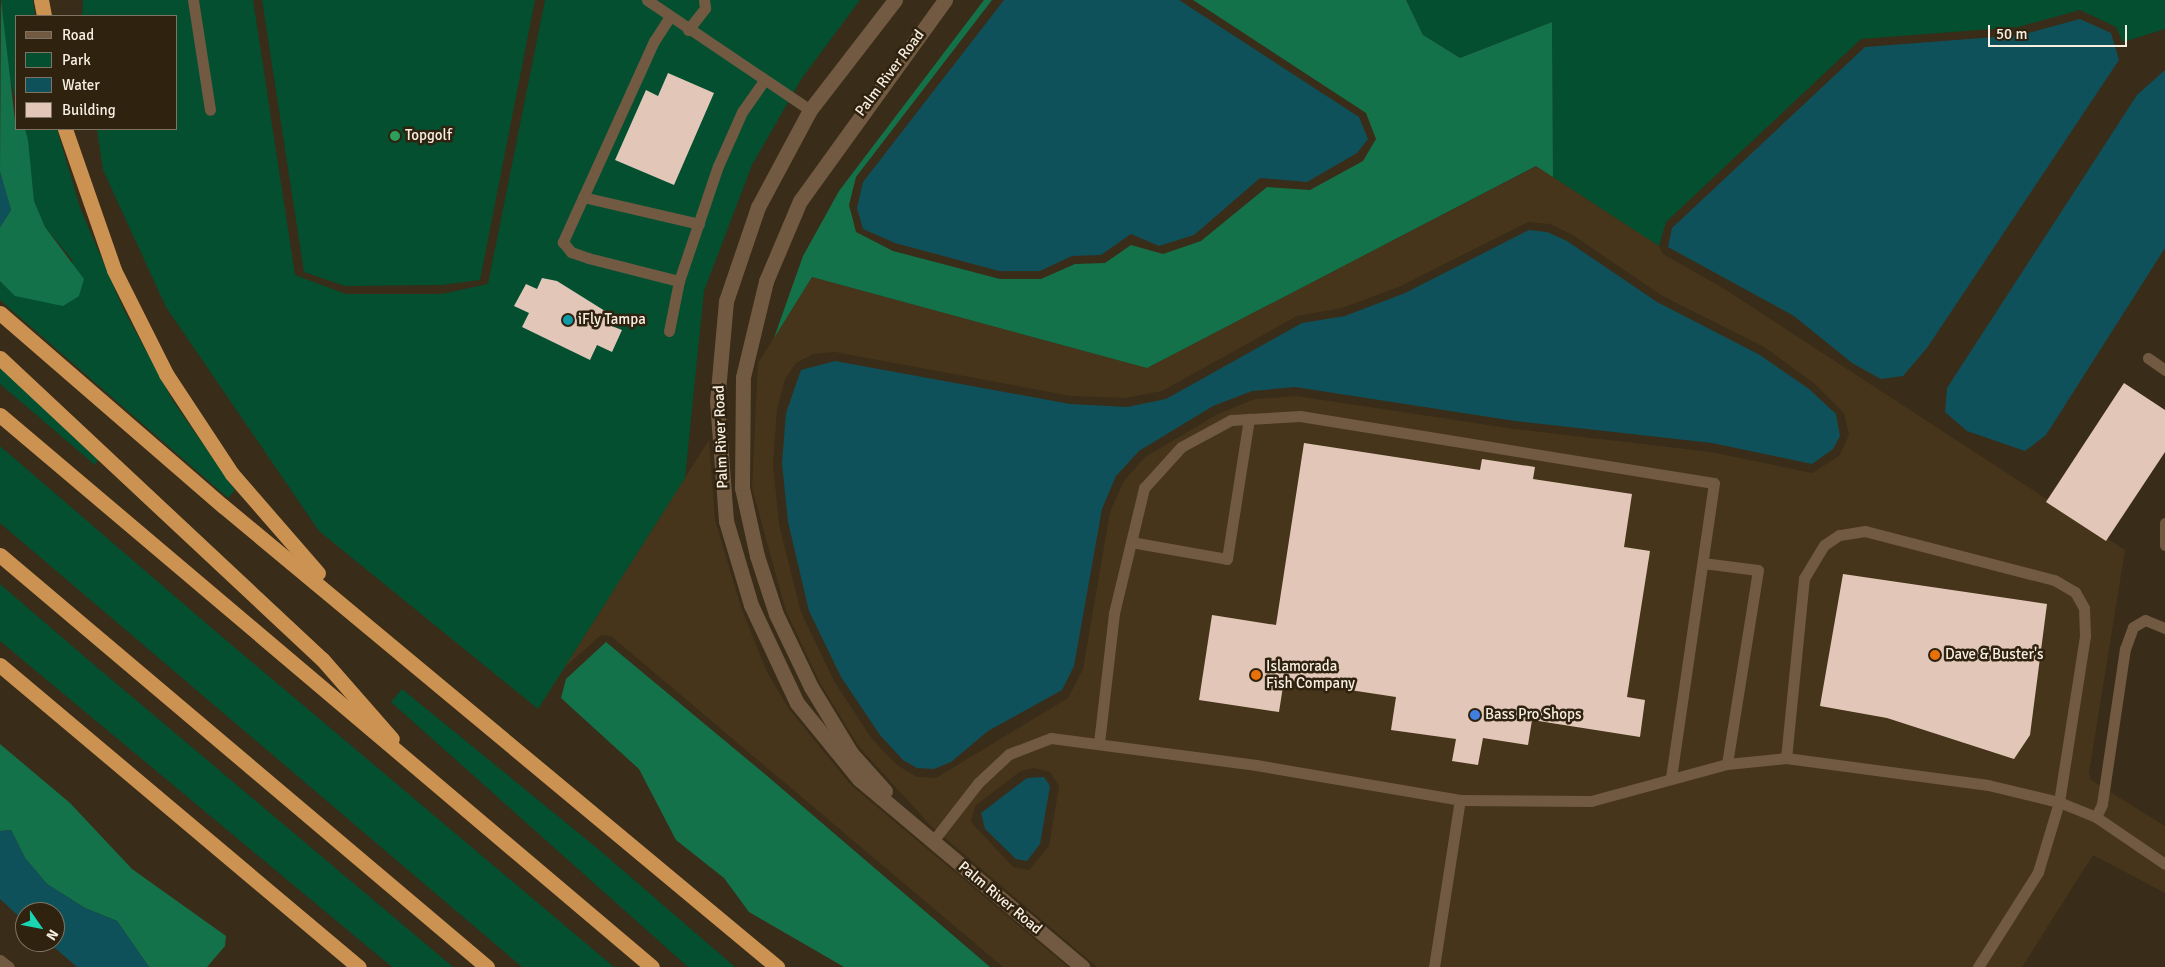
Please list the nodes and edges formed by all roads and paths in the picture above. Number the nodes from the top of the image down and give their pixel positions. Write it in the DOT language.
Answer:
graph roads {
  1 [pos="41,0"];
  2 [pos="193,0"];
  3 [pos="647,0"];
  4 [pos="704,0"];
  5 [pos="895,0"];
  6 [pos="945,0"];
  7 [pos="44,15"];
  8 [pos="669,18"];
  9 [pos="688,30"];
  10 [pos="764,80"];
  11 [pos="210,110"];
  12 [pos="810,110"];
  13 [pos="65,130"];
  14 [pos="584,197"];
  15 [pos="699,224"];
  16 [pos="679,281"];
  17 [pos="0,314"];
  18 [pos="669,331"];
  19 [pos="0,358"];
  20 [pos="2148,358"];
  21 [pos="2165,370"];
  22 [pos="0,415"];
  23 [pos="1249,419"];
  24 [pos="2165,523"];
  25 [pos="1131,542"];
  26 [pos="2165,544"];
  27 [pos="0,555"];
  28 [pos="1703,563"];
  29 [pos="349,607"];
  30 [pos="2165,628"];
  31 [pos="0,665"];
  32 [pos="1099,743"];
  33 [pos="1786,758"];
  34 [pos="1727,764"];
  35 [pos="414,766"];
  36 [pos="1671,778"];
  37 [pos="1460,800"];
  38 [pos="2059,802"];
  39 [pos="2096,817"];
  40 [pos="918,827"];
  41 [pos="933,841"];
  42 [pos="2165,864"];
  43 [pos="0,960"];
  44 [pos="8,967"];
  45 [pos="358,967"];
  46 [pos="487,967"];
  47 [pos="652,967"];
  48 [pos="777,967"];
  49 [pos="1082,967"];
  50 [pos="1434,967"];
  51 [pos="1978,967"];
  1 -- 7 [label="highway"];
  2 -- 11 [label="lane"];
  3 -- 8 [label="lane"];
  4 -- 9 [label="lane"];
  5 -- 12 [label="street, Palm River Road"];
  6 -- 40 [label="street, Palm River Road"];
  8 -- 9 [label="lane"];
  8 -- 14 [label="lane"];
  9 -- 10 [label="lane"];
  10 -- 12 [label="lane"];
  10 -- 15 [label="lane"];
  12 -- 40 [label="street, Palm River Road"];
  13 -- 29 [label="highway"];
  14 -- 15 [label="lane"];
  14 -- 16 [label="lane"];
  15 -- 16 [label="lane"];
  16 -- 18 [label="lane"];
  17 -- 29 [label="highway"];
  19 -- 35 [label="highway"];
  20 -- 21 [label="lane"];
  22 -- 35 [label="highway"];
  23 -- 25 [label="lane"];
  23 -- 25 [label="lane"];
  23 -- 28 [label="lane"];
  24 -- 26 [label="lane"];
  25 -- 32 [label="lane"];
  27 -- 46 [label="highway"];
  28 -- 34 [label="lane"];
  28 -- 36 [label="lane"];
  29 -- 48 [label="highway"];
  30 -- 39 [label="lane"];
  31 -- 45 [label="highway"];
  32 -- 37 [label="lane"];
  32 -- 41 [label="lane"];
  33 -- 34 [label="lane"];
  33 -- 38 [label="lane"];
  33 -- 38 [label="lane"];
  34 -- 36 [label="lane"];
  35 -- 47 [label="highway"];
  36 -- 37 [label="lane"];
  37 -- 50 [label="lane"];
  38 -- 39 [label="lane"];
  38 -- 51 [label="lane"];
  39 -- 42 [label="lane"];
  40 -- 41 [label="street, Palm River Road"];
  41 -- 49 [label="street, Palm River Road"];
  43 -- 44 [label="lane"];
}
